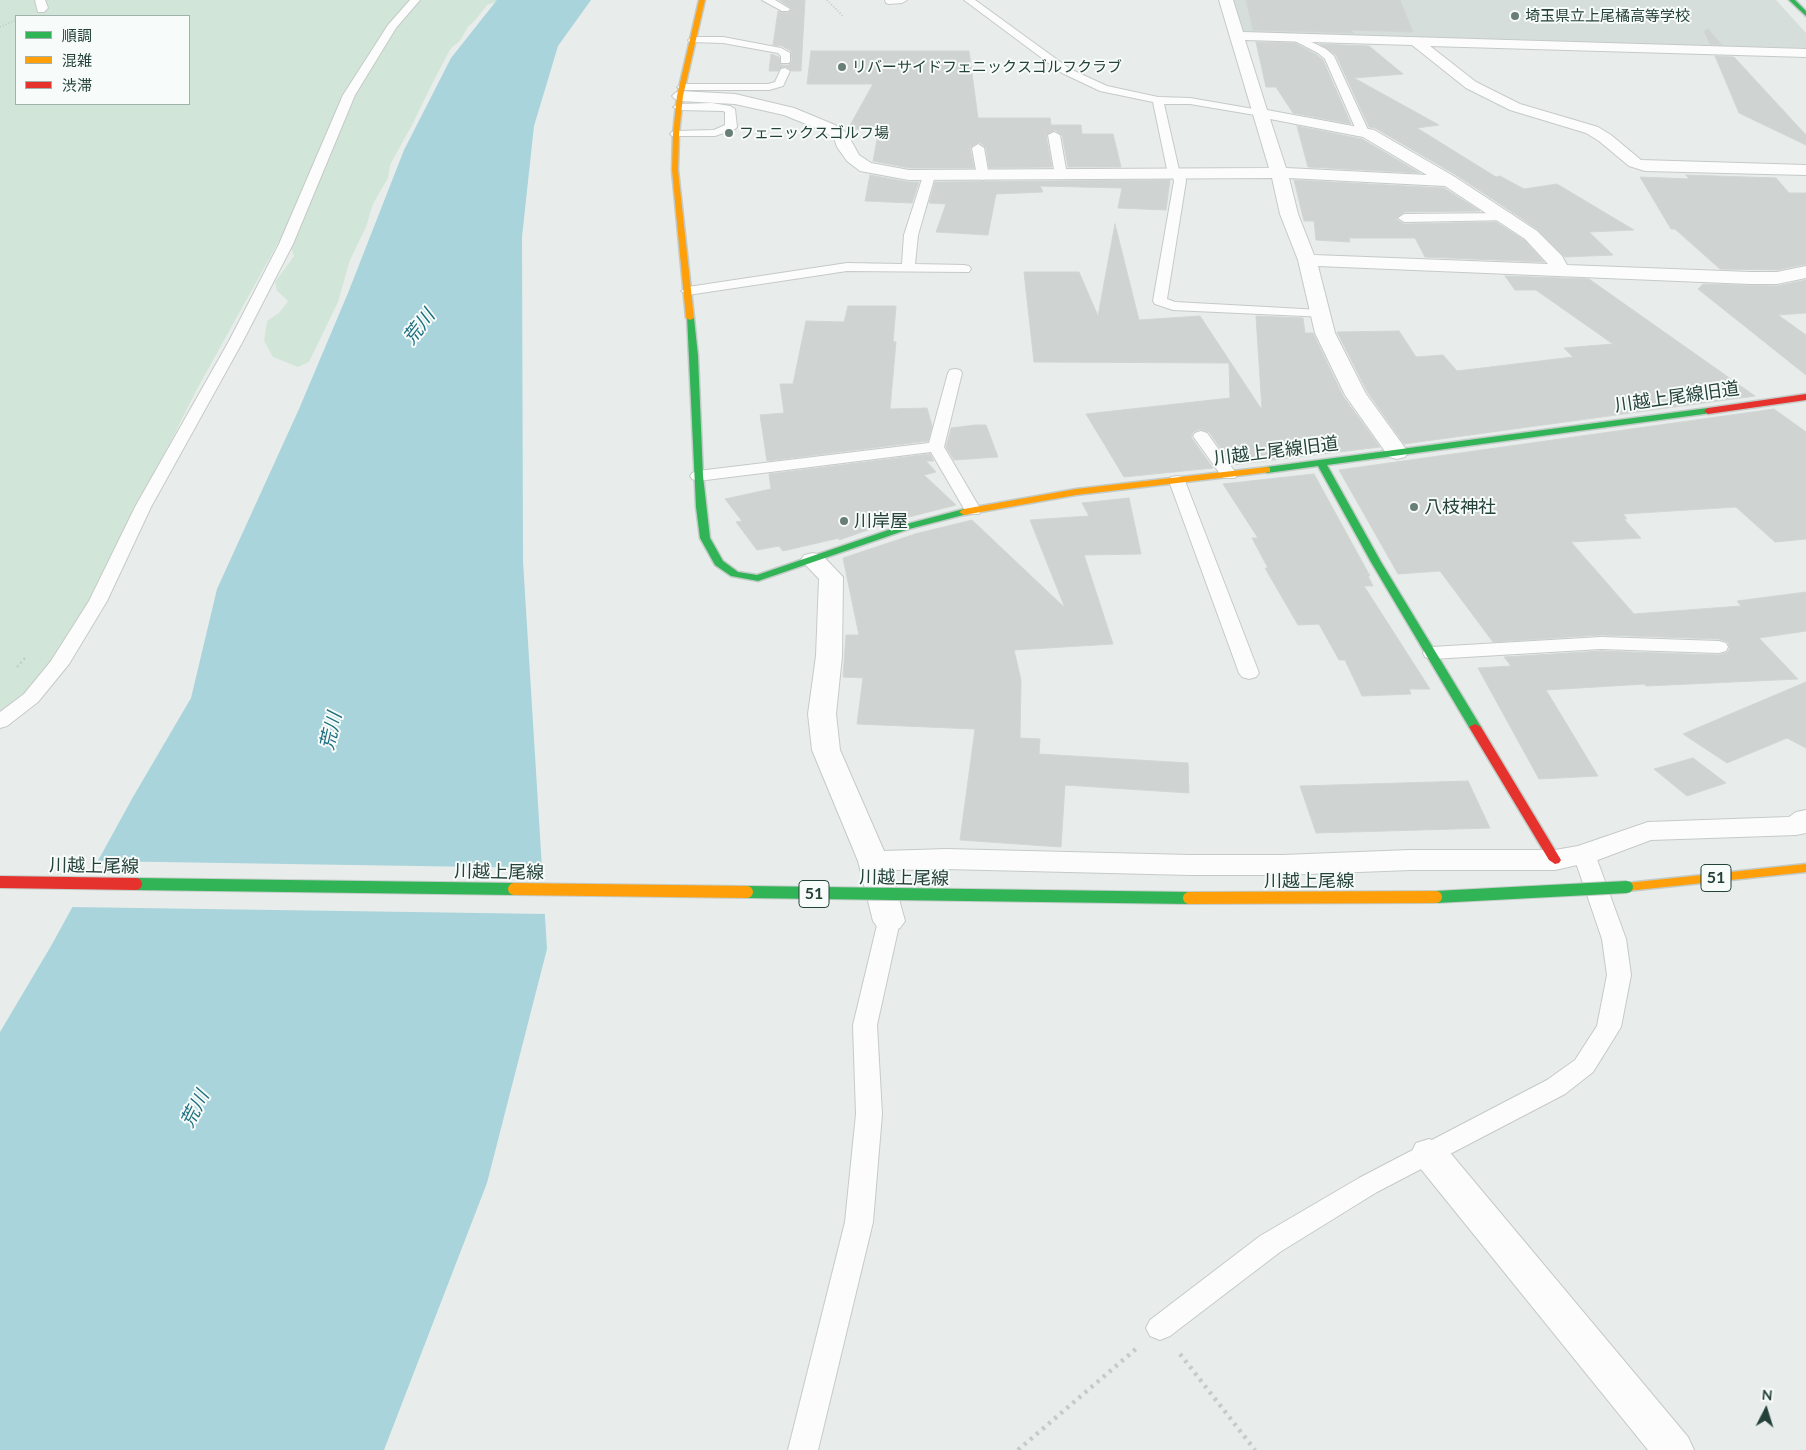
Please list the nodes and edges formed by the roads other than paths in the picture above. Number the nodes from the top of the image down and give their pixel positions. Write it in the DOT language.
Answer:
graph roads {
  1 [pos="415,0"];
  2 [pos="702,0"];
  3 [pos="767,0"];
  4 [pos="902,0"];
  5 [pos="969,0"];
  6 [pos="1226,0"];
  7 [pos="1792,0"];
  8 [pos="889,1"];
  9 [pos="784,9"];
  10 [pos="1806,14"];
  11 [pos="1238,36"];
  12 [pos="1297,38"];
  13 [pos="693,40"];
  14 [pos="1415,41"];
  15 [pos="1806,53"];
  16 [pos="681,97"];
  17 [pos="1158,100"];
  18 [pos="1261,113"];
  19 [pos="1362,132"];
  20 [pos="676,134"];
  21 [pos="1054,135"];
  22 [pos="978,148"];
  23 [pos="1806,170"];
  24 [pos="1280,173"];
  25 [pos="1177,174"];
  26 [pos="1061,175"];
  27 [pos="928,176"];
  28 [pos="983,176"];
  29 [pos="1449,181"];
  30 [pos="1507,217"];
  31 [pos="1404,218"];
  32 [pos="1307,260"];
  33 [pos="908,268"];
  34 [pos="964,269"];
  35 [pos="1560,270"];
  36 [pos="1806,272"];
  37 [pos="688,291"];
  38 [pos="1321,314"];
  39 [pos="954,374"];
  40 [pos="1806,397"];
  41 [pos="1201,436"];
  42 [pos="936,447"];
  43 [pos="1397,452"];
  44 [pos="1322,464"];
  45 [pos="1229,475"];
  46 [pos="698,476"];
  47 [pos="1177,481"];
  48 [pos="973,510"];
  49 [pos="813,560"];
  50 [pos="1719,646"];
  51 [pos="1432,653"];
  52 [pos="1249,673"];
  53 [pos="0,722"];
  54 [pos="1806,819"];
  55 [pos="1584,854"];
  56 [pos="1555,860"];
  57 [pos="873,861"];
  58 [pos="1806,868"];
  59 [pos="0,882"];
  60 [pos="889,921"];
  61 [pos="1429,1153"];
  62 [pos="1160,1328"];
  63 [pos="803,1450"];
  64 [pos="1673,1450"];
  1 -- 53 [label="lane"];
  2 -- 13 [label="street"];
  3 -- 9 [label="lane"];
  4 -- 8 [label="lane"];
  5 -- 17 [label="lane"];
  6 -- 11 [label="street"];
  7 -- 10 [label="street"];
  11 -- 12 [label="street"];
  11 -- 18 [label="street"];
  12 -- 14 [label="street"];
  12 -- 19 [label="lane"];
  13 -- 16 [label="street"];
  13 -- 16 [label="lane"];
  14 -- 15 [label="street"];
  14 -- 23 [label="street"];
  16 -- 20 [label="street"];
  16 -- 20 [label="lane"];
  16 -- 27 [label="street"];
  17 -- 18 [label="lane"];
  17 -- 25 [label="lane"];
  18 -- 19 [label="street"];
  18 -- 24 [label="street"];
  19 -- 29 [label="street"];
  20 -- 37 [label="street"];
  21 -- 26 [label="lane"];
  22 -- 28 [label="lane"];
  24 -- 25 [label="street"];
  24 -- 29 [label="street"];
  24 -- 32 [label="street"];
  25 -- 26 [label="street"];
  25 -- 38 [label="lane"];
  26 -- 28 [label="street"];
  27 -- 28 [label="street"];
  27 -- 33 [label="lane"];
  29 -- 30 [label="street"];
  30 -- 31 [label="lane"];
  30 -- 35 [label="street"];
  32 -- 35 [label="street"];
  32 -- 38 [label="street"];
  33 -- 34 [label="lane"];
  33 -- 37 [label="lane"];
  35 -- 36 [label="street"];
  37 -- 46 [label="street"];
  38 -- 43 [label="street"];
  39 -- 42 [label="lane"];
  40 -- 43 [label="street, 川越上尾線旧道"];
  41 -- 45 [label="lane"];
  42 -- 46 [label="lane"];
  42 -- 48 [label="lane"];
  43 -- 44 [label="street, 川越上尾線旧道"];
  44 -- 45 [label="street, 川越上尾線旧道"];
  44 -- 51 [label="street"];
  45 -- 47 [label="street, 川越上尾線旧道"];
  46 -- 49 [label="street, 川越上尾線旧道"];
  47 -- 48 [label="street, 川越上尾線旧道"];
  47 -- 52 [label="lane"];
  48 -- 49 [label="street, 川越上尾線旧道"];
  49 -- 57 [label="street"];
  50 -- 51 [label="lane"];
  51 -- 56 [label="street"];
  54 -- 55 [label="street"];
  55 -- 56 [label="street"];
  55 -- 61 [label="lane"];
  56 -- 57 [label="street"];
  57 -- 60 [label="street"];
  58 -- 59 [label="street, 川越上尾線 / 51, bridge"];
  60 -- 63 [label="lane"];
  61 -- 62 [label="lane"];
  61 -- 64 [label="street"];
}
